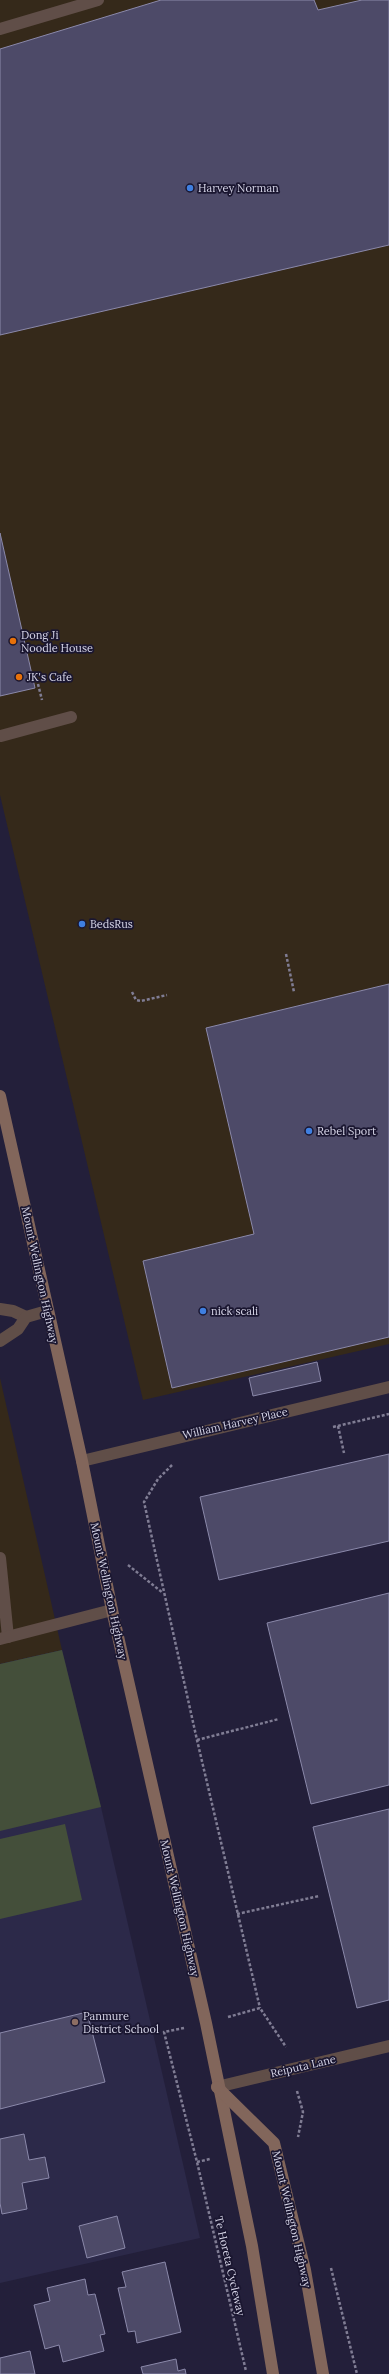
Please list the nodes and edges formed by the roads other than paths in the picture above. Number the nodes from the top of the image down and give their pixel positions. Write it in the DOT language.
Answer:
graph roads {
  1 [pos="99,0"];
  2 [pos="0,29"];
  3 [pos="71,717"];
  4 [pos="2,736"];
  5 [pos="0,1096"];
  6 [pos="0,1309"];
  7 [pos="47,1311"];
  8 [pos="26,1317"];
  9 [pos="0,1341"];
  10 [pos="389,1387"];
  11 [pos="82,1460"];
  12 [pos="0,1558"];
  13 [pos="112,1610"];
  14 [pos="4,1638"];
  15 [pos="389,2046"];
  16 [pos="218,2087"];
  17 [pos="273,2374"];
  18 [pos="323,2374"];
  1 -- 2 [label="street"];
  3 -- 4 [label="street"];
  5 -- 7 [label="main road, Mount Wellington Highway"];
  6 -- 8 [label="street"];
  7 -- 8 [label="street"];
  7 -- 11 [label="main road, Mount Wellington Highway"];
  8 -- 9 [label="street"];
  10 -- 11 [label="street, William Harvey Place"];
  11 -- 13 [label="main road, Mount Wellington Highway"];
  12 -- 14 [label="street"];
  13 -- 14 [label="street"];
  13 -- 16 [label="main road, Mount Wellington Highway"];
  15 -- 16 [label="street, Reiputa Lane"];
  16 -- 17 [label="main road, Mount Wellington Highway"];
  16 -- 18 [label="main road, Mount Wellington Highway"];
}
